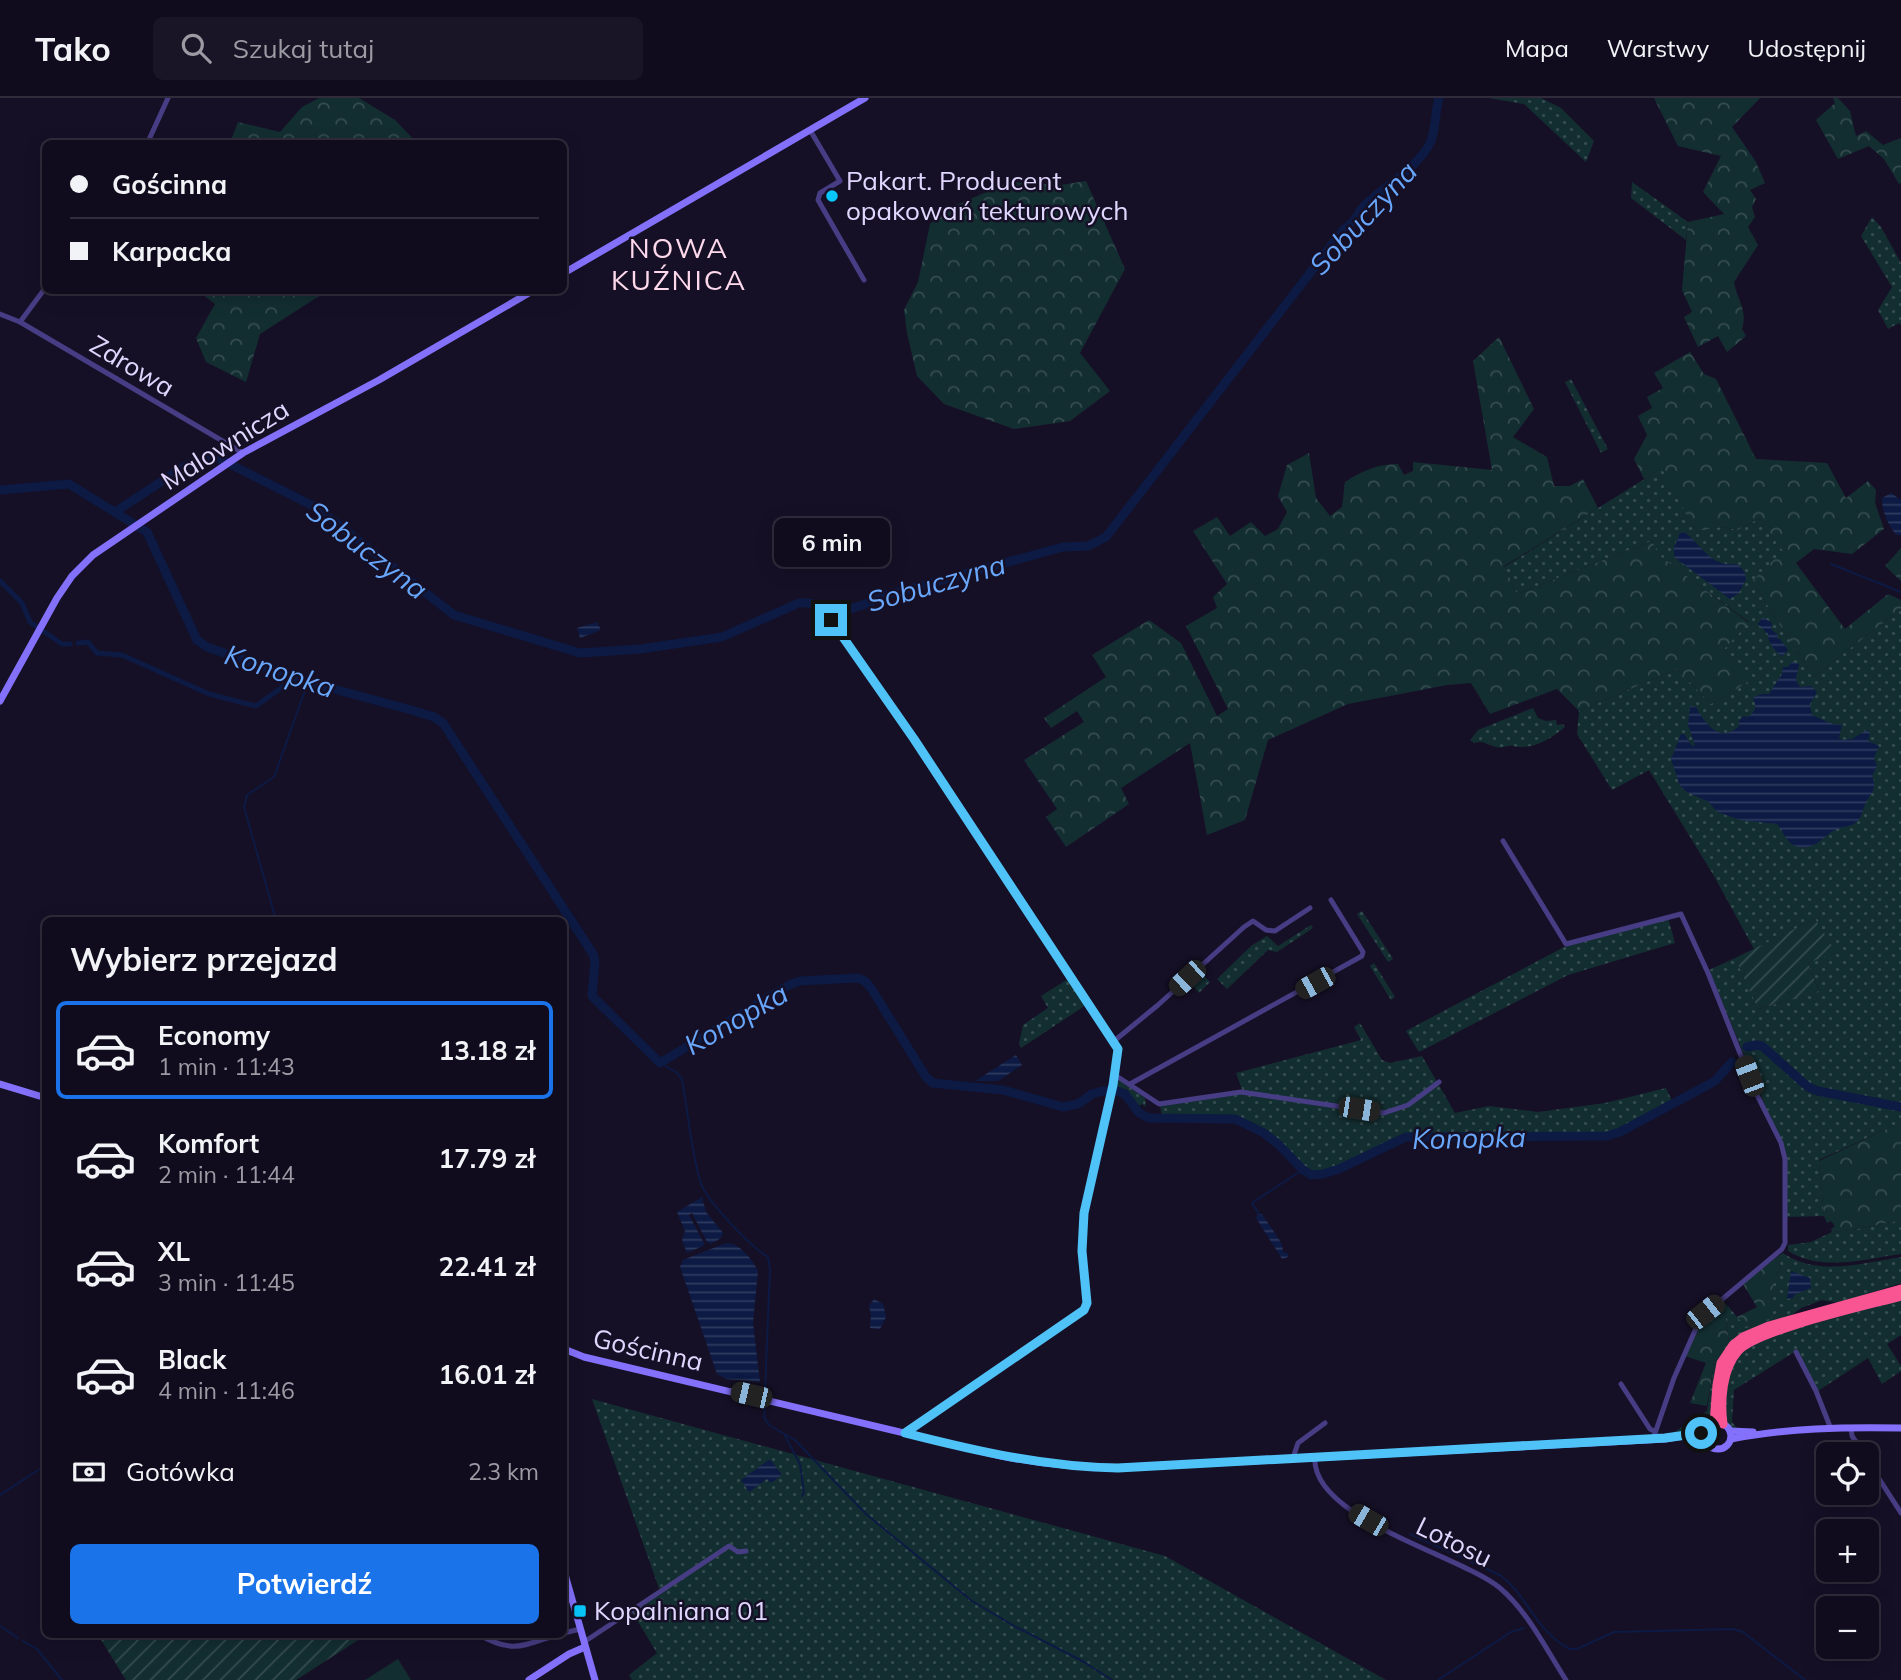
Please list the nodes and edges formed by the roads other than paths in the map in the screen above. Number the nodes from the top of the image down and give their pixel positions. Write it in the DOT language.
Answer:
graph roads {
  1 [pos="168,98"];
  2 [pos="865,98"];
  3 [pos="810,130"];
  4 [pos="149,140"];
  5 [pos="567,271"];
  6 [pos="864,280"];
  7 [pos="42,292"];
  8 [pos="527,294"];
  9 [pos="0,314"];
  10 [pos="20,322"];
  11 [pos="243,453"];
  12 [pos="831,620"];
  13 [pos="0,701"];
  14 [pos="1503,841"];
  15 [pos="1331,900"];
  16 [pos="1310,908"];
  17 [pos="1114,1041"];
  18 [pos="1115,1075"];
  19 [pos="1438,1082"];
  20 [pos="0,1084"];
  21 [pos="1130,1084"];
  22 [pos="42,1097"];
  23 [pos="1901,1289"];
  24 [pos="1901,1296"];
  25 [pos="567,1350"];
  26 [pos="1796,1352"];
  27 [pos="1621,1384"];
  28 [pos="1325,1423"];
  29 [pos="1851,1428"];
  30 [pos="1901,1428"];
  31 [pos="1724,1429"];
  32 [pos="1831,1429"];
  33 [pos="1706,1432"];
  34 [pos="905,1433"];
  35 [pos="1654,1435"];
  36 [pos="1679,1438"];
  37 [pos="1706,1441"];
  38 [pos="1856,1442"];
  39 [pos="1315,1456"];
  40 [pos="1293,1458"];
  41 [pos="1879,1479"];
  42 [pos="1901,1513"];
  43 [pos="746,1551"];
  44 [pos="567,1588"];
  45 [pos="580,1629"];
  46 [pos="567,1633"];
  47 [pos="485,1638"];
  48 [pos="544,1638"];
  49 [pos="584,1645"];
  50 [pos="529,1680"];
  51 [pos="595,1680"];
  52 [pos="1566,1680"];
  1 -- 4 [label="street"];
  2 -- 3 [label="main road"];
  3 -- 5 [label="main road"];
  3 -- 6 [label="street"];
  7 -- 10 [label="street"];
  8 -- 11 [label="main road, Malownicza"];
  9 -- 10 [label="street, Zdrowa"];
  10 -- 11 [label="street, Zdrowa"];
  11 -- 13 [label="main road, Malownicza"];
  12 -- 17 [label="street"];
  14 -- 35 [label="street"];
  15 -- 21 [label="street"];
  16 -- 17 [label="street"];
  17 -- 18 [label="street"];
  18 -- 21 [label="street"];
  18 -- 34 [label="street"];
  19 -- 21 [label="street"];
  20 -- 22 [label="main road"];
  23 -- 31 [label="highway"];
  24 -- 31 [label="highway"];
  25 -- 34 [label="main road, Gościnna"];
  26 -- 32 [label="street"];
  27 -- 35 [label="street"];
  28 -- 40 [label="street"];
  29 -- 30 [label="main road"];
  29 -- 32 [label="main road"];
  29 -- 38 [label="street"];
  31 -- 32 [label="main road"];
  31 -- 33 [label="main road"];
  31 -- 37 [label="main road, Gościnna"];
  33 -- 36 [label="main road, Gościnna"];
  33 -- 37 [label="main road"];
  34 -- 40 [label="main road, Gościnna"];
  35 -- 36 [label="main road, Gościnna"];
  35 -- 39 [label="main road, Gościnna"];
  36 -- 37 [label="main road, Gościnna"];
  39 -- 40 [label="main road, Gościnna"];
  39 -- 52 [label="street, Lotosu"];
  41 -- 42 [label="street"];
  43 -- 49 [label="street"];
  44 -- 45 [label="main road"];
  45 -- 46 [label="street"];
  45 -- 49 [label="main road"];
  47 -- 48 [label="street"];
  49 -- 50 [label="main road"];
  49 -- 51 [label="main road"];
}
